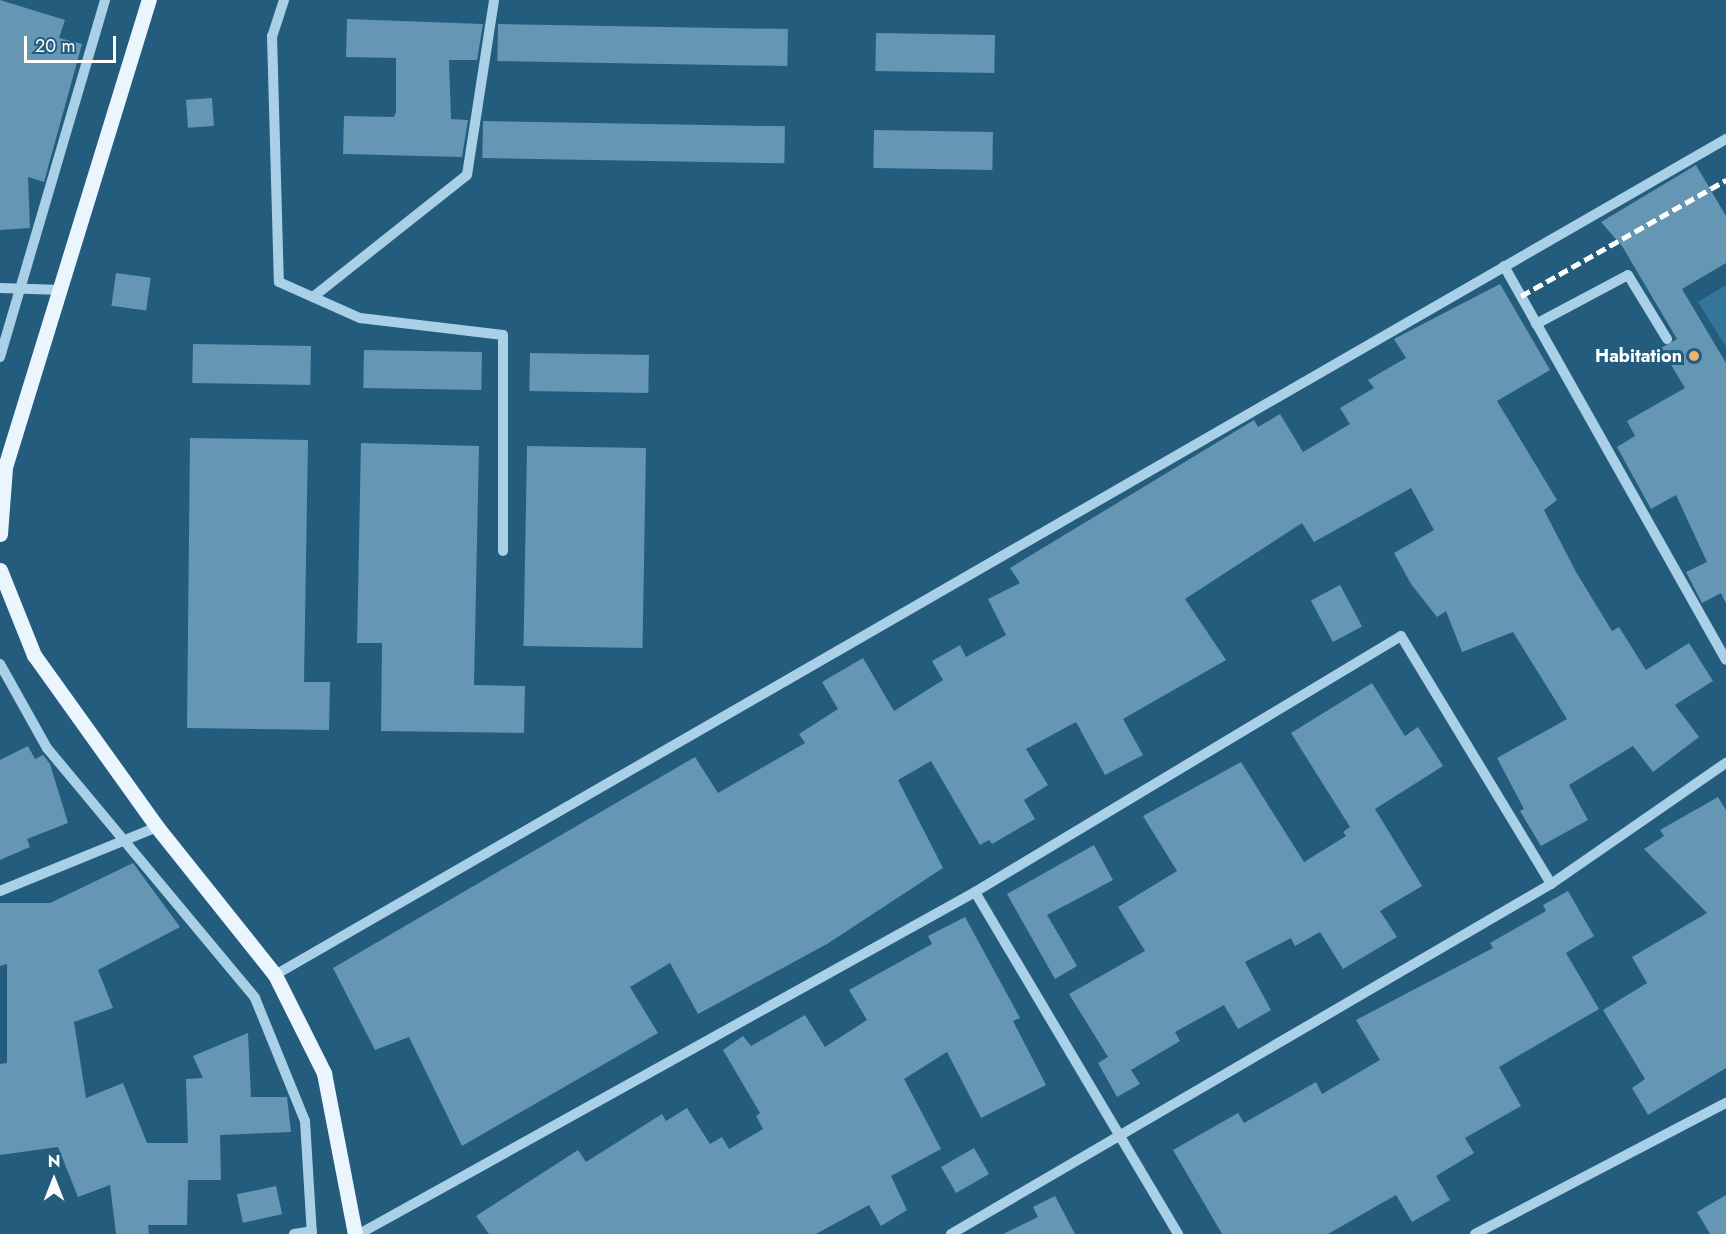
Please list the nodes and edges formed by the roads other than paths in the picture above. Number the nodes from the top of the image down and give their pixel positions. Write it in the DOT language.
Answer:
graph roads {
  1 [pos="105,0"];
  2 [pos="148,0"];
  3 [pos="284,0"];
  4 [pos="494,0"];
  5 [pos="1726,139"];
  6 [pos="1504,266"];
  7 [pos="0,288"];
  8 [pos="24,289"];
  9 [pos="62,290"];
  10 [pos="313,297"];
  11 [pos="1536,324"];
  12 [pos="1667,339"];
  13 [pos="0,357"];
  14 [pos="0,534"];
  15 [pos="503,551"];
  16 [pos="0,570"];
  17 [pos="1726,660"];
  18 [pos="0,664"];
  19 [pos="1726,763"];
  20 [pos="157,827"];
  21 [pos="122,837"];
  22 [pos="1551,884"];
  23 [pos="0,891"];
  24 [pos="975,892"];
  25 [pos="275,975"];
  26 [pos="1726,1103"];
  27 [pos="1122,1136"];
  28 [pos="312,1233"];
  29 [pos="294,1234"];
  30 [pos="357,1234"];
  31 [pos="951,1234"];
  32 [pos="1178,1234"];
  33 [pos="1475,1234"];
  1 -- 8 [label="street"];
  2 -- 9 [label="main road"];
  3 -- 10 [label="street"];
  4 -- 10 [label="street"];
  5 -- 6 [label="street"];
  6 -- 11 [label="street"];
  6 -- 25 [label="street"];
  7 -- 8 [label="street"];
  8 -- 9 [label="street"];
  8 -- 13 [label="street"];
  9 -- 14 [label="main road"];
  10 -- 15 [label="street"];
  11 -- 12 [label="street"];
  11 -- 17 [label="street"];
  16 -- 20 [label="main road"];
  18 -- 21 [label="street"];
  19 -- 22 [label="street"];
  20 -- 21 [label="street"];
  20 -- 25 [label="main road"];
  21 -- 23 [label="street"];
  21 -- 28 [label="street"];
  22 -- 24 [label="street"];
  22 -- 27 [label="street"];
  24 -- 27 [label="street"];
  24 -- 30 [label="street"];
  25 -- 30 [label="main road"];
  26 -- 33 [label="street"];
  27 -- 31 [label="street"];
  27 -- 32 [label="street"];
  28 -- 29 [label="street"];
}
